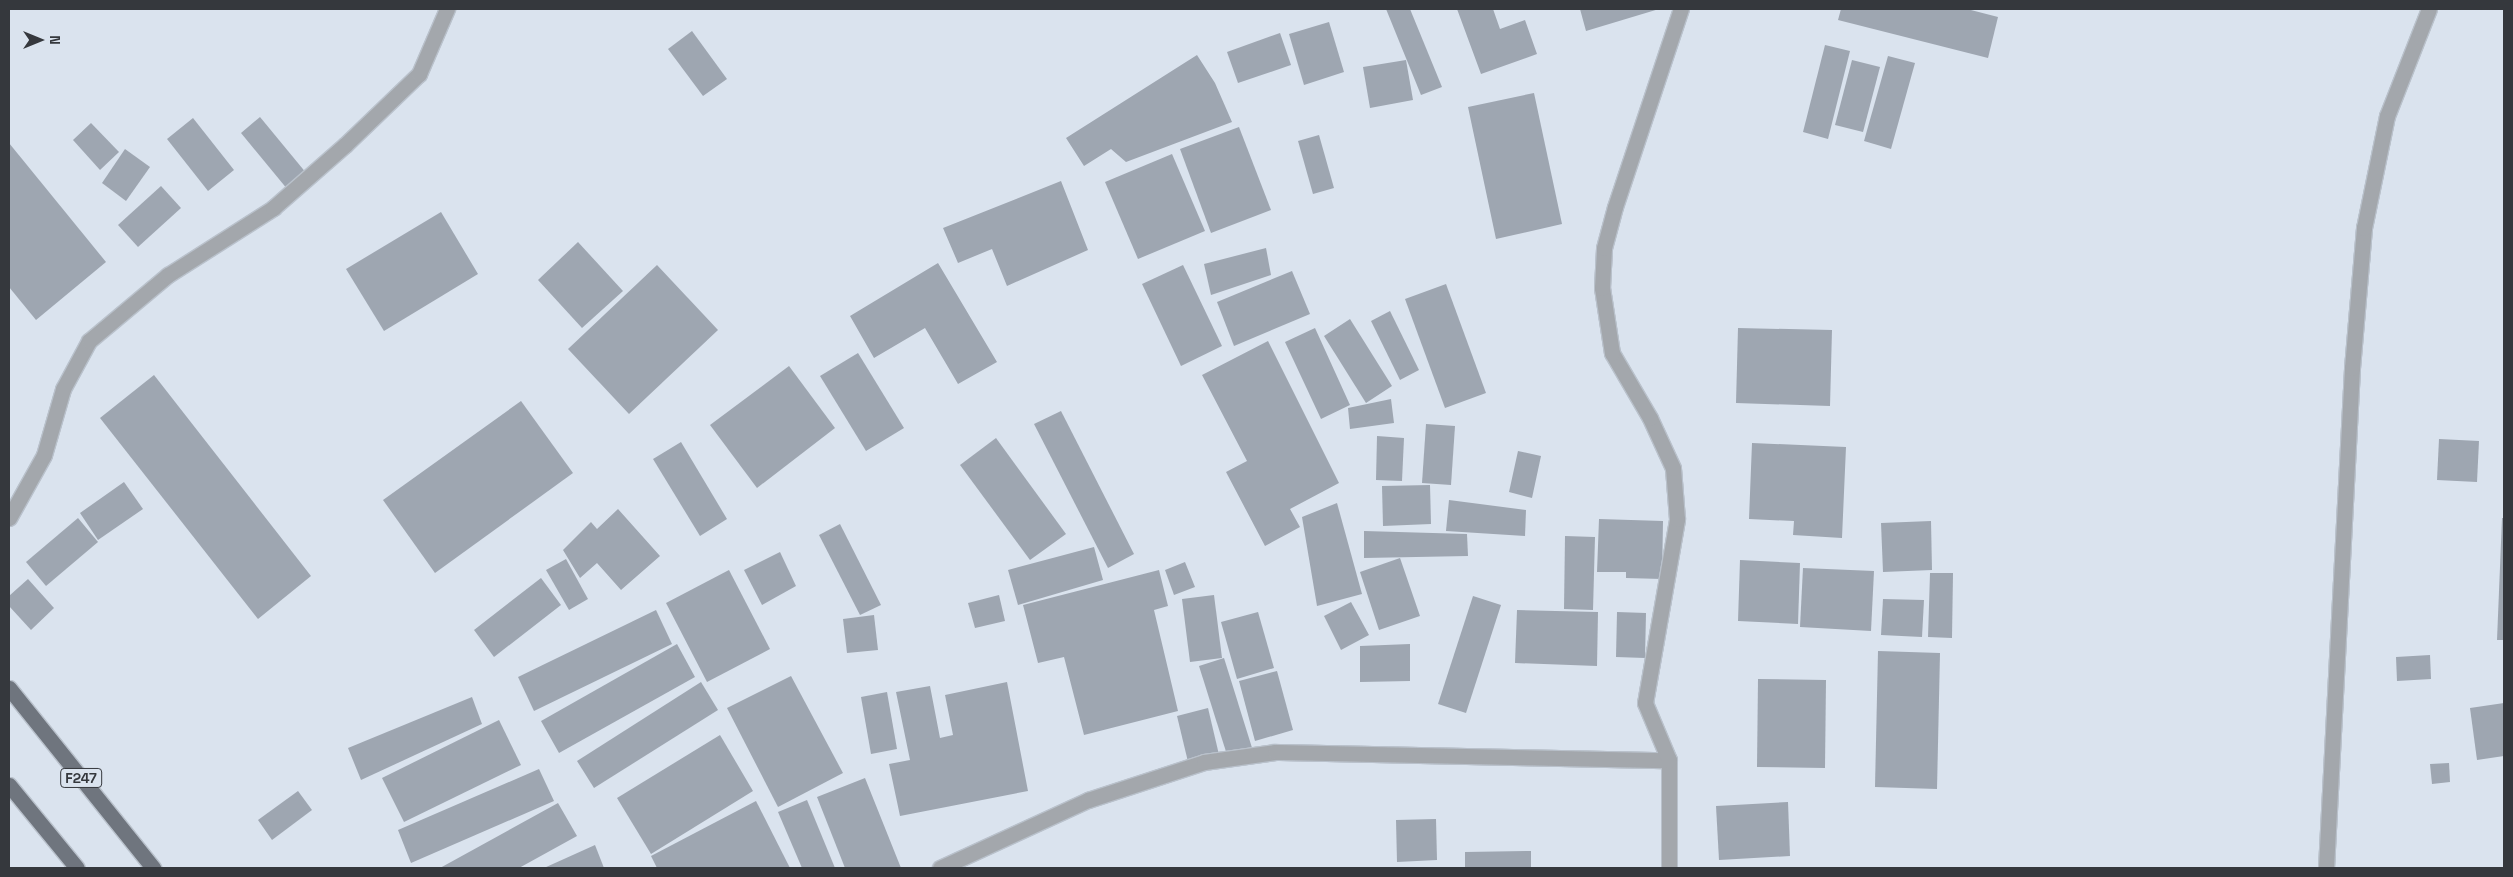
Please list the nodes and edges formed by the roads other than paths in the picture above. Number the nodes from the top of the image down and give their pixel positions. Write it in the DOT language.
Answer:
graph roads {
  1 [pos="447,9"];
  2 [pos="1681,9"];
  3 [pos="2429,9"];
  4 [pos="9,518"];
  5 [pos="9,688"];
  6 [pos="1669,760"];
  7 [pos="9,784"];
  8 [pos="77,868"];
  9 [pos="153,868"];
  10 [pos="940,868"];
  11 [pos="1669,868"];
  12 [pos="2326,868"];
  1 -- 4 [label="street"];
  2 -- 6 [label="street"];
  3 -- 12 [label="street"];
  5 -- 9 [label="main road, F247"];
  6 -- 10 [label="street"];
  6 -- 11 [label="street"];
  7 -- 8 [label="main road"];
}
